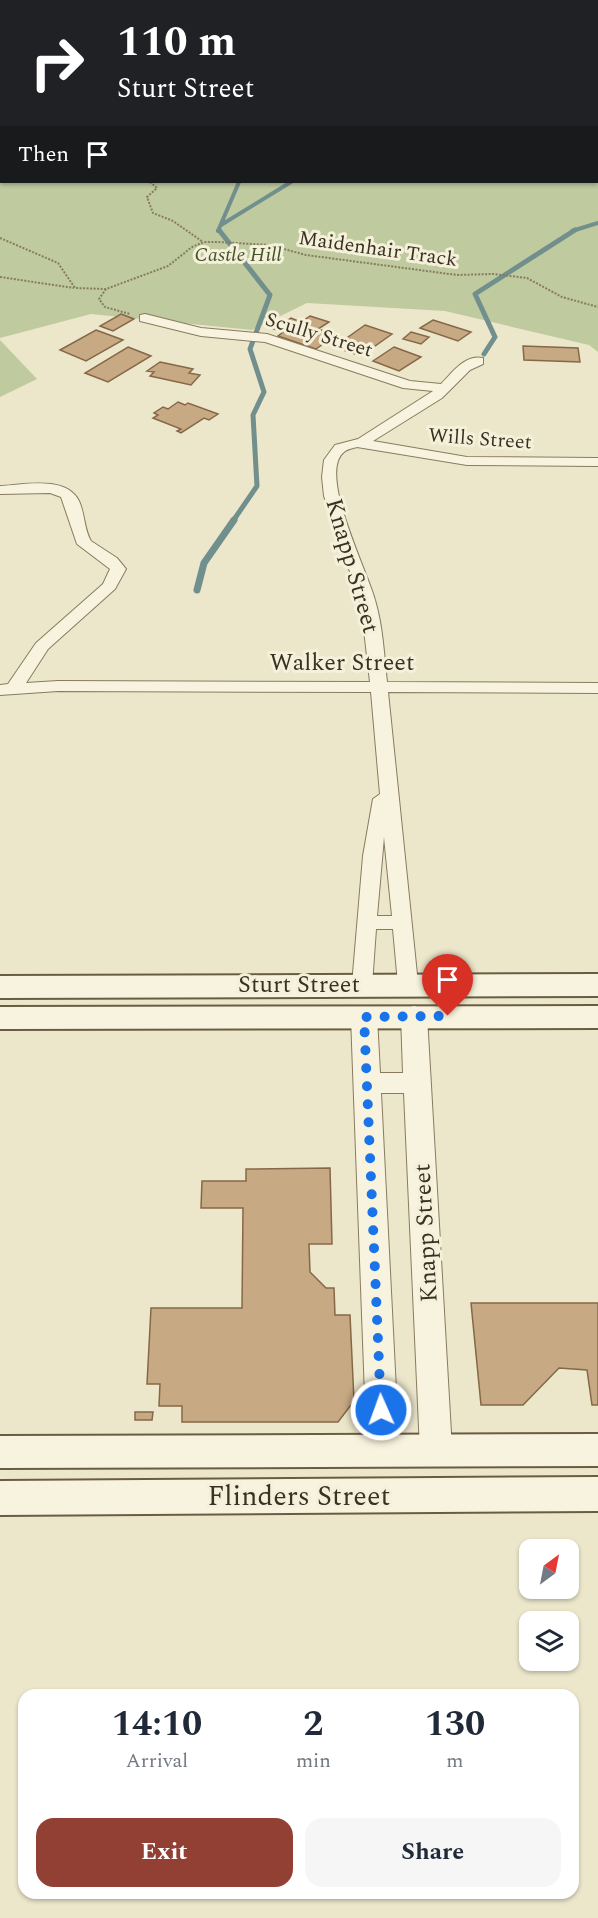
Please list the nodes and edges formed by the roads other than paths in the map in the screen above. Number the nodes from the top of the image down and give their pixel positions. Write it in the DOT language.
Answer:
graph roads {
  1 [pos="145,318"];
  2 [pos="478,361"];
  3 [pos="408,385"];
  4 [pos="445,388"];
  5 [pos="420,405"];
  6 [pos="361,443"];
  7 [pos="598,462"];
  8 [pos="0,490"];
  9 [pos="378,687"];
  10 [pos="598,688"];
  11 [pos="7,689"];
  12 [pos="386,781"];
  13 [pos="401,922"];
  14 [pos="366,923"];
  15 [pos="408,984"];
  16 [pos="362,985"];
  17 [pos="598,985"];
  18 [pos="0,987"];
  19 [pos="414,1016"];
  20 [pos="364,1017"];
  21 [pos="598,1017"];
  22 [pos="0,1018"];
  23 [pos="367,1083"];
  24 [pos="418,1083"];
  25 [pos="383,1450"];
  26 [pos="436,1450"];
  27 [pos="598,1450"];
  28 [pos="0,1452"];
  29 [pos="598,1494"];
  30 [pos="384,1495"];
  31 [pos="440,1495"];
  32 [pos="0,1498"];
  1 -- 3 [label="street, Scully Street"];
  2 -- 4 [label="street, Knapp Street"];
  3 -- 4 [label="street, Scully Street"];
  3 -- 5 [label="street"];
  4 -- 5 [label="street, Knapp Street"];
  5 -- 6 [label="street, Knapp Street"];
  6 -- 7 [label="street, Wills Street"];
  6 -- 9 [label="street, Knapp Street"];
  8 -- 11 [label="street"];
  9 -- 10 [label="street, Walker Street"];
  9 -- 11 [label="street, Walker Street"];
  9 -- 12 [label="street, Knapp Street"];
  12 -- 13 [label="street, Knapp Street"];
  12 -- 14 [label="street, Knapp Street"];
  13 -- 14 [label="street"];
  13 -- 15 [label="street, Knapp Street"];
  14 -- 16 [label="street, Knapp Street"];
  15 -- 16 [label="main road, Sturt Street"];
  15 -- 17 [label="main road, Sturt Street"];
  15 -- 19 [label="main road"];
  16 -- 18 [label="main road, Sturt Street"];
  16 -- 20 [label="main road"];
  19 -- 20 [label="main road, Sturt Street"];
  19 -- 21 [label="main road, Sturt Street"];
  19 -- 24 [label="street, Knapp Street"];
  20 -- 22 [label="main road, Sturt Street"];
  20 -- 23 [label="street"];
  23 -- 24 [label="street"];
  23 -- 25 [label="street"];
  24 -- 26 [label="street, Knapp Street"];
  25 -- 26 [label="main road, Flinders Street"];
  25 -- 28 [label="main road, Flinders Street"];
  25 -- 30 [label="main road"];
  26 -- 27 [label="main road, Flinders Street"];
  26 -- 31 [label="main road"];
  29 -- 31 [label="main road, Flinders Street"];
  30 -- 31 [label="main road, Flinders Street"];
  30 -- 32 [label="main road, Flinders Street"];
}
